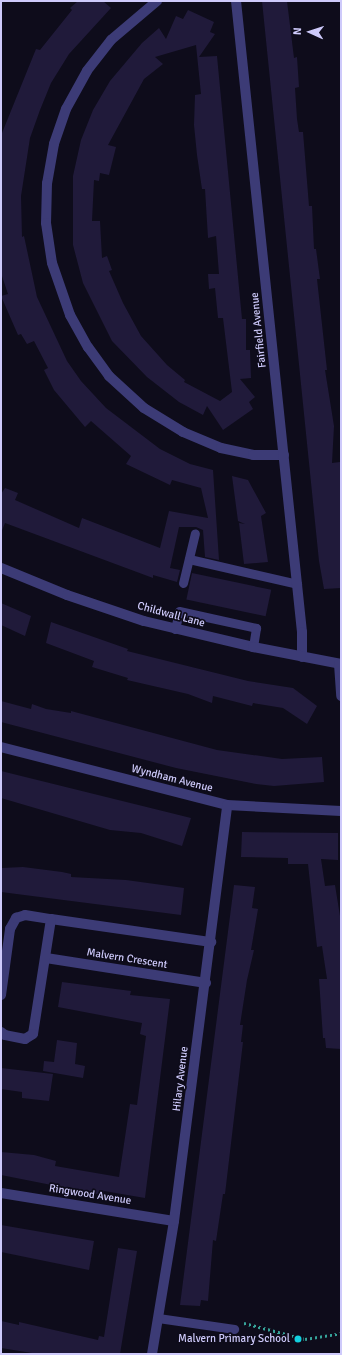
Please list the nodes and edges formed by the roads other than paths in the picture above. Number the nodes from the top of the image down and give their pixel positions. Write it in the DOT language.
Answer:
graph roads {
  1 [pos="156,1"];
  2 [pos="236,1"];
  3 [pos="284,455"];
  4 [pos="195,533"];
  5 [pos="189,559"];
  6 [pos="1,568"];
  7 [pos="183,583"];
  8 [pos="297,584"];
  9 [pos="175,629"];
  10 [pos="253,647"];
  11 [pos="302,657"];
  12 [pos="340,664"];
  13 [pos="341,696"];
  14 [pos="1,747"];
  15 [pos="227,806"];
  16 [pos="341,812"];
  17 [pos="51,919"];
  18 [pos="211,942"];
  19 [pos="46,958"];
  20 [pos="206,983"];
  21 [pos="1,995"];
  22 [pos="1,1032"];
  23 [pos="1,1193"];
  24 [pos="174,1221"];
  25 [pos="158,1318"];
  26 [pos="234,1329"];
  27 [pos="152,1354"];
  1 -- 3 [label="street"];
  2 -- 3 [label="street, Fairfield Avenue"];
  3 -- 8 [label="street, Fairfield Avenue"];
  4 -- 5 [label="lane"];
  5 -- 7 [label="lane"];
  5 -- 8 [label="lane"];
  6 -- 9 [label="street, Childwall Lane"];
  8 -- 11 [label="street, Fairfield Avenue"];
  9 -- 10 [label="street, Childwall Lane"];
  9 -- 10 [label="lane"];
  10 -- 11 [label="street, Childwall Lane"];
  11 -- 12 [label="street, Childwall Lane"];
  12 -- 13 [label="street"];
  14 -- 15 [label="street, Wyndham Avenue"];
  15 -- 16 [label="street, Wyndham Avenue"];
  15 -- 18 [label="street, Hilary Avenue"];
  17 -- 18 [label="street"];
  17 -- 19 [label="street"];
  17 -- 21 [label="street"];
  18 -- 20 [label="street, Hilary Avenue"];
  19 -- 20 [label="street, Malvern Crescent"];
  19 -- 22 [label="street"];
  20 -- 24 [label="street, Hilary Avenue"];
  23 -- 24 [label="street, Ringwood Avenue"];
  24 -- 25 [label="street, Hilary Avenue"];
  25 -- 26 [label="lane"];
  25 -- 27 [label="street, Hilary Avenue"];
}
